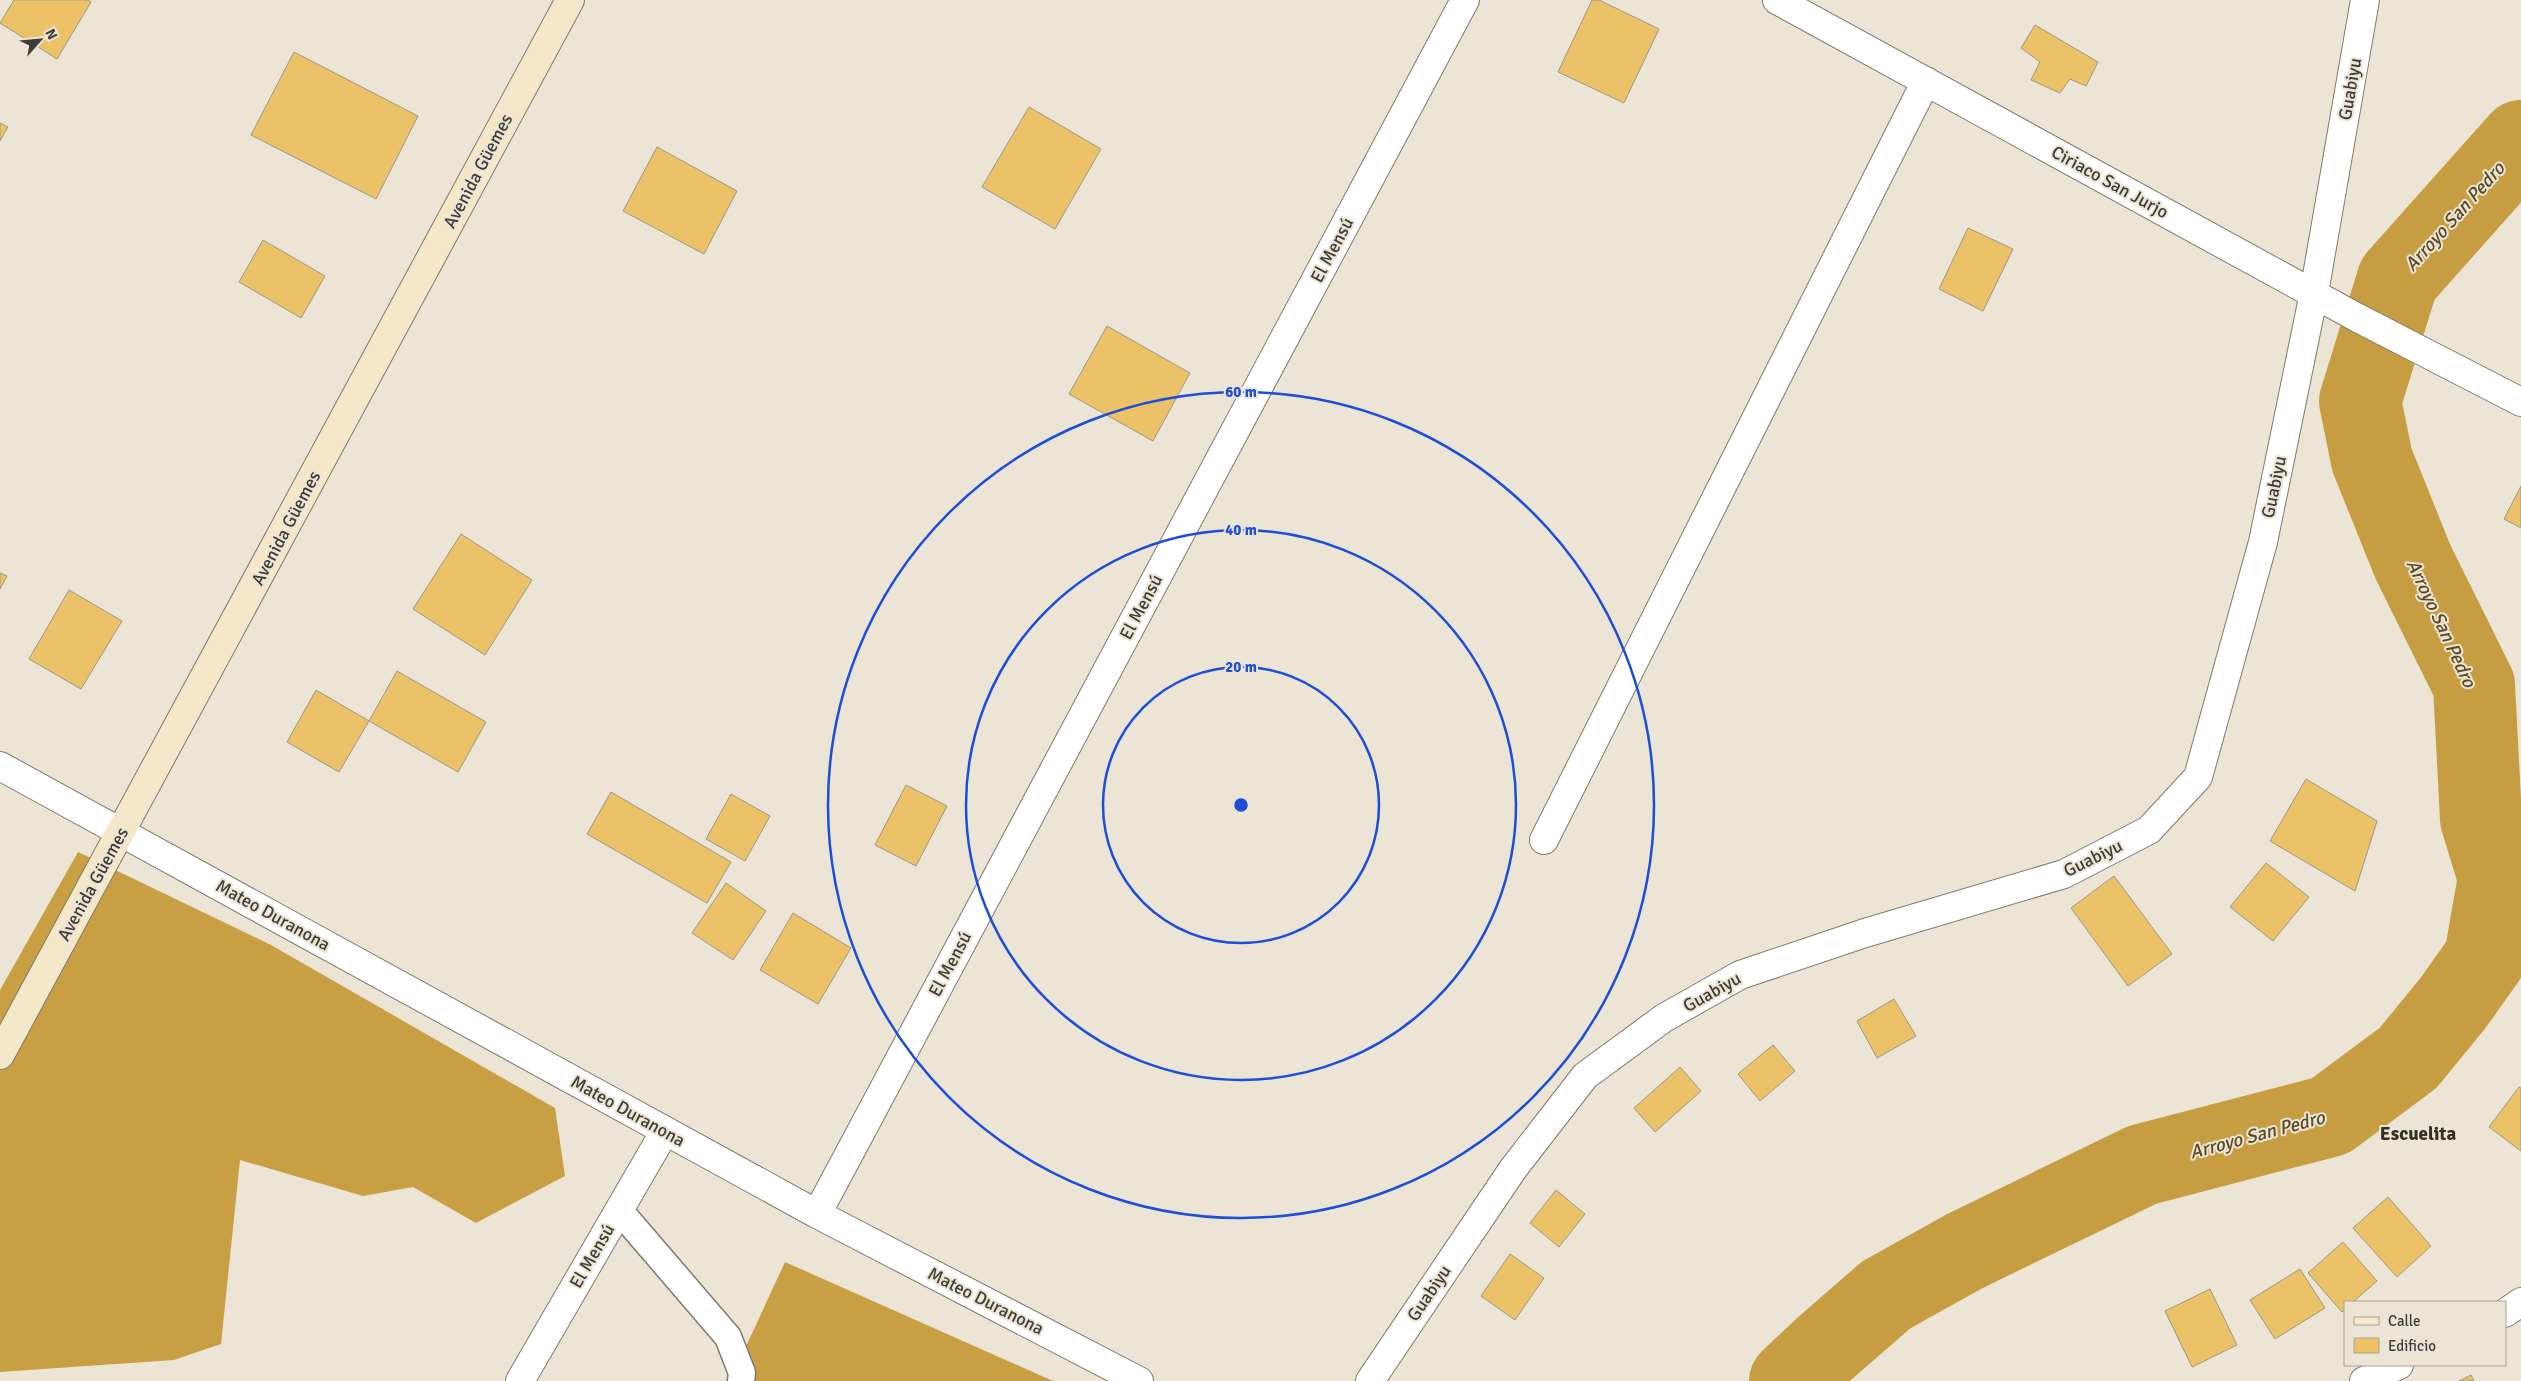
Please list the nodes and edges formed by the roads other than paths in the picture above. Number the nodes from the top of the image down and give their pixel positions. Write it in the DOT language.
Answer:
graph roads {
  1 [pos="570,0"];
  2 [pos="1465,0"];
  3 [pos="1777,0"];
  4 [pos="2365,0"];
  5 [pos="1926,81"];
  6 [pos="2314,293"];
  7 [pos="2521,402"];
  8 [pos="0,766"];
  9 [pos="122,832"];
  10 [pos="1544,840"];
  11 [pos="0,1055"];
  12 [pos="664,1131"];
  13 [pos="619,1210"];
  14 [pos="817,1214"];
  15 [pos="2521,1302"];
  16 [pos="2506,1312"];
  17 [pos="2397,1366"];
  18 [pos="520,1381"];
  19 [pos="741,1381"];
  20 [pos="1139,1381"];
  21 [pos="1370,1381"];
  22 [pos="2364,1381"];
  1 -- 9 [label="main road, Avenida Güemes"];
  2 -- 14 [label="street, El Mensú"];
  3 -- 5 [label="street, Ciriaco San Jurjo"];
  4 -- 6 [label="street, Guabiyu"];
  5 -- 6 [label="street, Ciriaco San Jurjo"];
  5 -- 10 [label="street"];
  6 -- 7 [label="street, Ciriaco San Jurjo"];
  6 -- 21 [label="street, Guabiyu"];
  8 -- 9 [label="street, Mateo Duranona"];
  9 -- 11 [label="main road, Avenida Güemes"];
  9 -- 12 [label="street, Mateo Duranona"];
  12 -- 13 [label="street, El Mensú"];
  12 -- 14 [label="street, Mateo Duranona"];
  13 -- 18 [label="street, El Mensú"];
  13 -- 19 [label="lane"];
  14 -- 20 [label="street, Mateo Duranona"];
  15 -- 16 [label="street"];
  17 -- 22 [label="street"];
}
